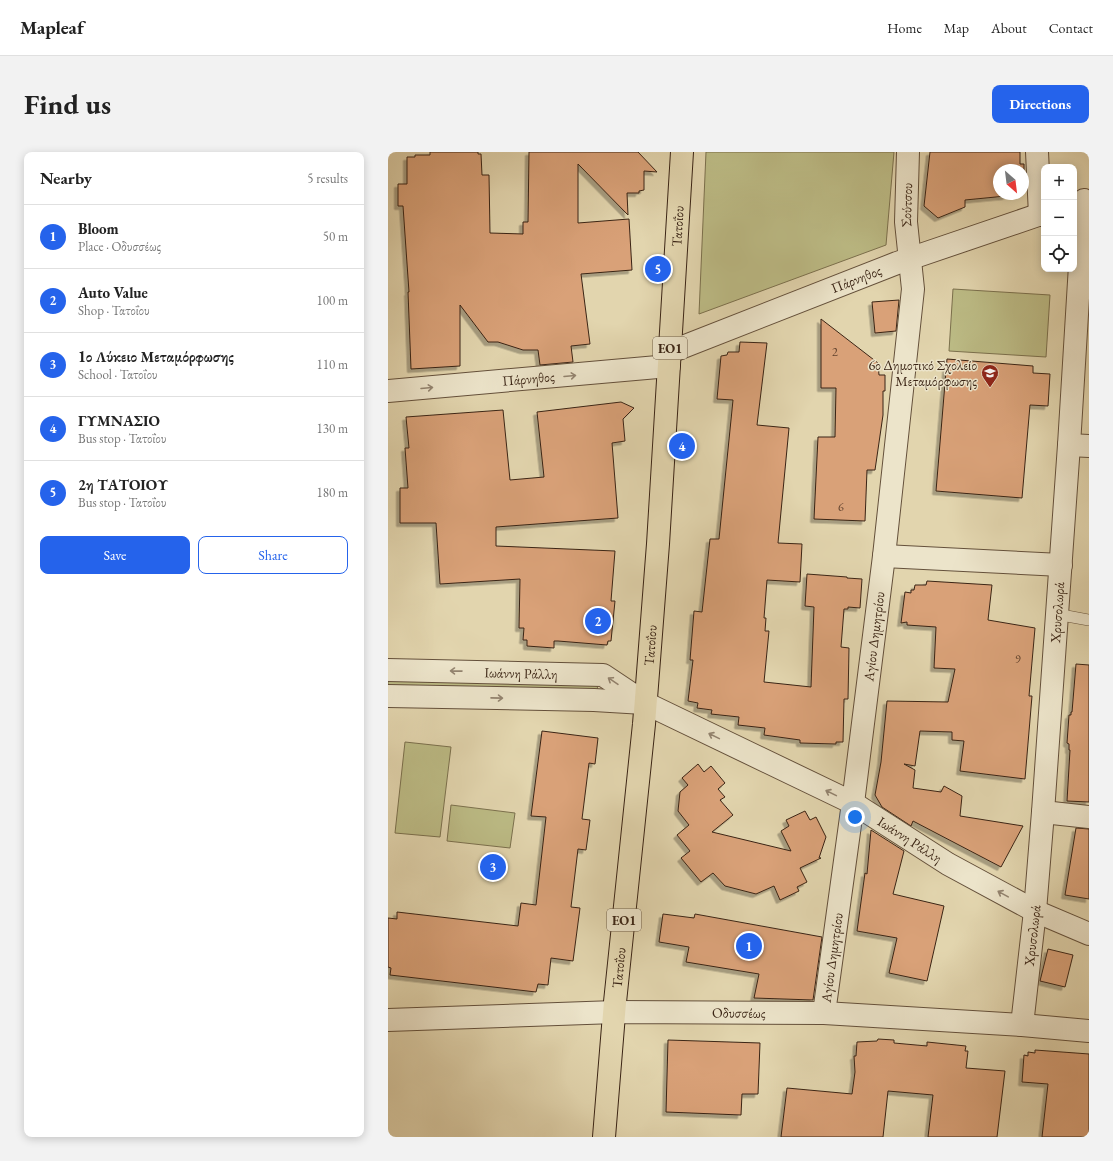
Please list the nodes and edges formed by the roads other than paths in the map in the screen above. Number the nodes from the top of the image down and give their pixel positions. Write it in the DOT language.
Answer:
graph roads {
  1 [pos="682,152"];
  2 [pos="908,152"];
  3 [pos="1037,152"];
  4 [pos="1082,201"];
  5 [pos="1041,202"];
  6 [pos="1041,214"];
  7 [pos="910,258"];
  8 [pos="670,359"];
  9 [pos="388,391"];
  10 [pos="1079,446"];
  11 [pos="884,556"];
  12 [pos="1060,565"];
  13 [pos="1056,614"];
  14 [pos="1089,620"];
  15 [pos="388,670"];
  16 [pos="388,696"];
  17 [pos="645,703"];
  18 [pos="853,803"];
  19 [pos="1043,812"];
  20 [pos="1089,817"];
  21 [pos="1035,911"];
  22 [pos="1089,934"];
  23 [pos="614,1012"];
  24 [pos="824,1013"];
  25 [pos="388,1020"];
  26 [pos="1022,1025"];
  27 [pos="1089,1031"];
  28 [pos="604,1137"];
  1 -- 8 [label="main road, Τατοΐου / ΕΟ1"];
  2 -- 7 [label="street, Σούτσου"];
  3 -- 5 [label="street"];
  4 -- 10 [label="street, Χρυσολωρά"];
  6 -- 7 [label="street, Πάρνηθος"];
  7 -- 8 [label="street, Πάρνηθος"];
  7 -- 11 [label="street, Αγίου Δημητρίου"];
  9 -- 8 [label="street, Πάρνηθος, one-way"];
  8 -- 17 [label="main road, Τατοΐου / ΕΟ1"];
  10 -- 12 [label="street, Χρυσολωρά"];
  11 -- 12 [label="street"];
  11 -- 18 [label="street, Αγίου Δημητρίου"];
  12 -- 13 [label="street, Χρυσολωρά"];
  13 -- 14 [label="lane"];
  13 -- 19 [label="street, Χρυσολωρά"];
  17 -- 15 [label="street, Ιωάννη Ράλλη, one-way"];
  16 -- 17 [label="street, Ιωάννη Ράλλη, one-way"];
  18 -- 17 [label="street, Ιωάννη Ράλλη, one-way"];
  17 -- 23 [label="main road, Τατοΐου / ΕΟ1"];
  21 -- 18 [label="street, Ιωάννη Ράλλη, one-way"];
  18 -- 24 [label="street, Αγίου Δημητρίου"];
  19 -- 20 [label="street"];
  19 -- 21 [label="street, Χρυσολωρά"];
  21 -- 22 [label="street, Ιωάννη Ράλλη"];
  21 -- 26 [label="street, Χρυσολωρά"];
  23 -- 24 [label="street, Οδυσσέως"];
  23 -- 25 [label="street, Οδυσσέως"];
  23 -- 28 [label="main road, Τατοΐου / ΕΟ1"];
  24 -- 26 [label="street, Οδυσσέως"];
  26 -- 27 [label="street, Οδυσσέως"];
}
